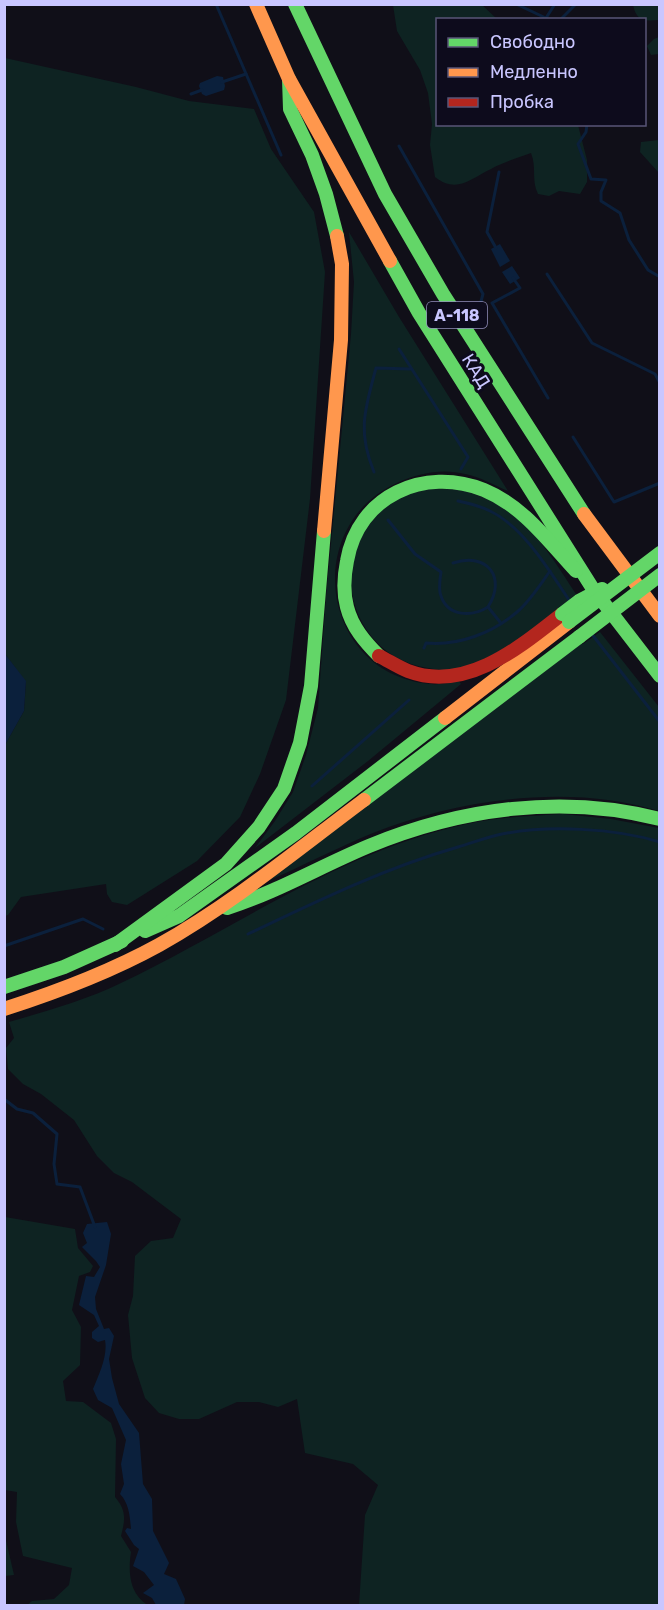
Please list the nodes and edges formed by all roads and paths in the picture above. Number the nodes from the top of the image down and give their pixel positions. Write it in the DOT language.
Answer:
graph roads {
  1 [pos="256,4"];
  2 [pos="295,4"];
  3 [pos="289,79"];
  4 [pos="660,553"];
  5 [pos="660,575"];
  6 [pos="593,589"];
  7 [pos="660,616"];
  8 [pos="566,618"];
  9 [pos="660,676"];
  10 [pos="660,819"];
  11 [pos="208,915"];
  12 [pos="115,945"];
  13 [pos="4,987"];
  14 [pos="4,1008"];
  1 -- 3 [label="main road, КАД / А-118"];
  2 -- 7 [label="main road, КАД / А-118"];
  3 -- 6 [label="main road, КАД / А-118"];
  3 -- 12 [label="main road"];
  4 -- 8 [label="main road, bridge"];
  5 -- 11 [label="main road, bridge"];
  6 -- 8 [label="main road"];
  6 -- 9 [label="main road, КАД / А-118"];
  8 -- 12 [label="main road"];
  10 -- 11 [label="main road"];
  11 -- 14 [label="main road"];
  12 -- 13 [label="main road"];
}
